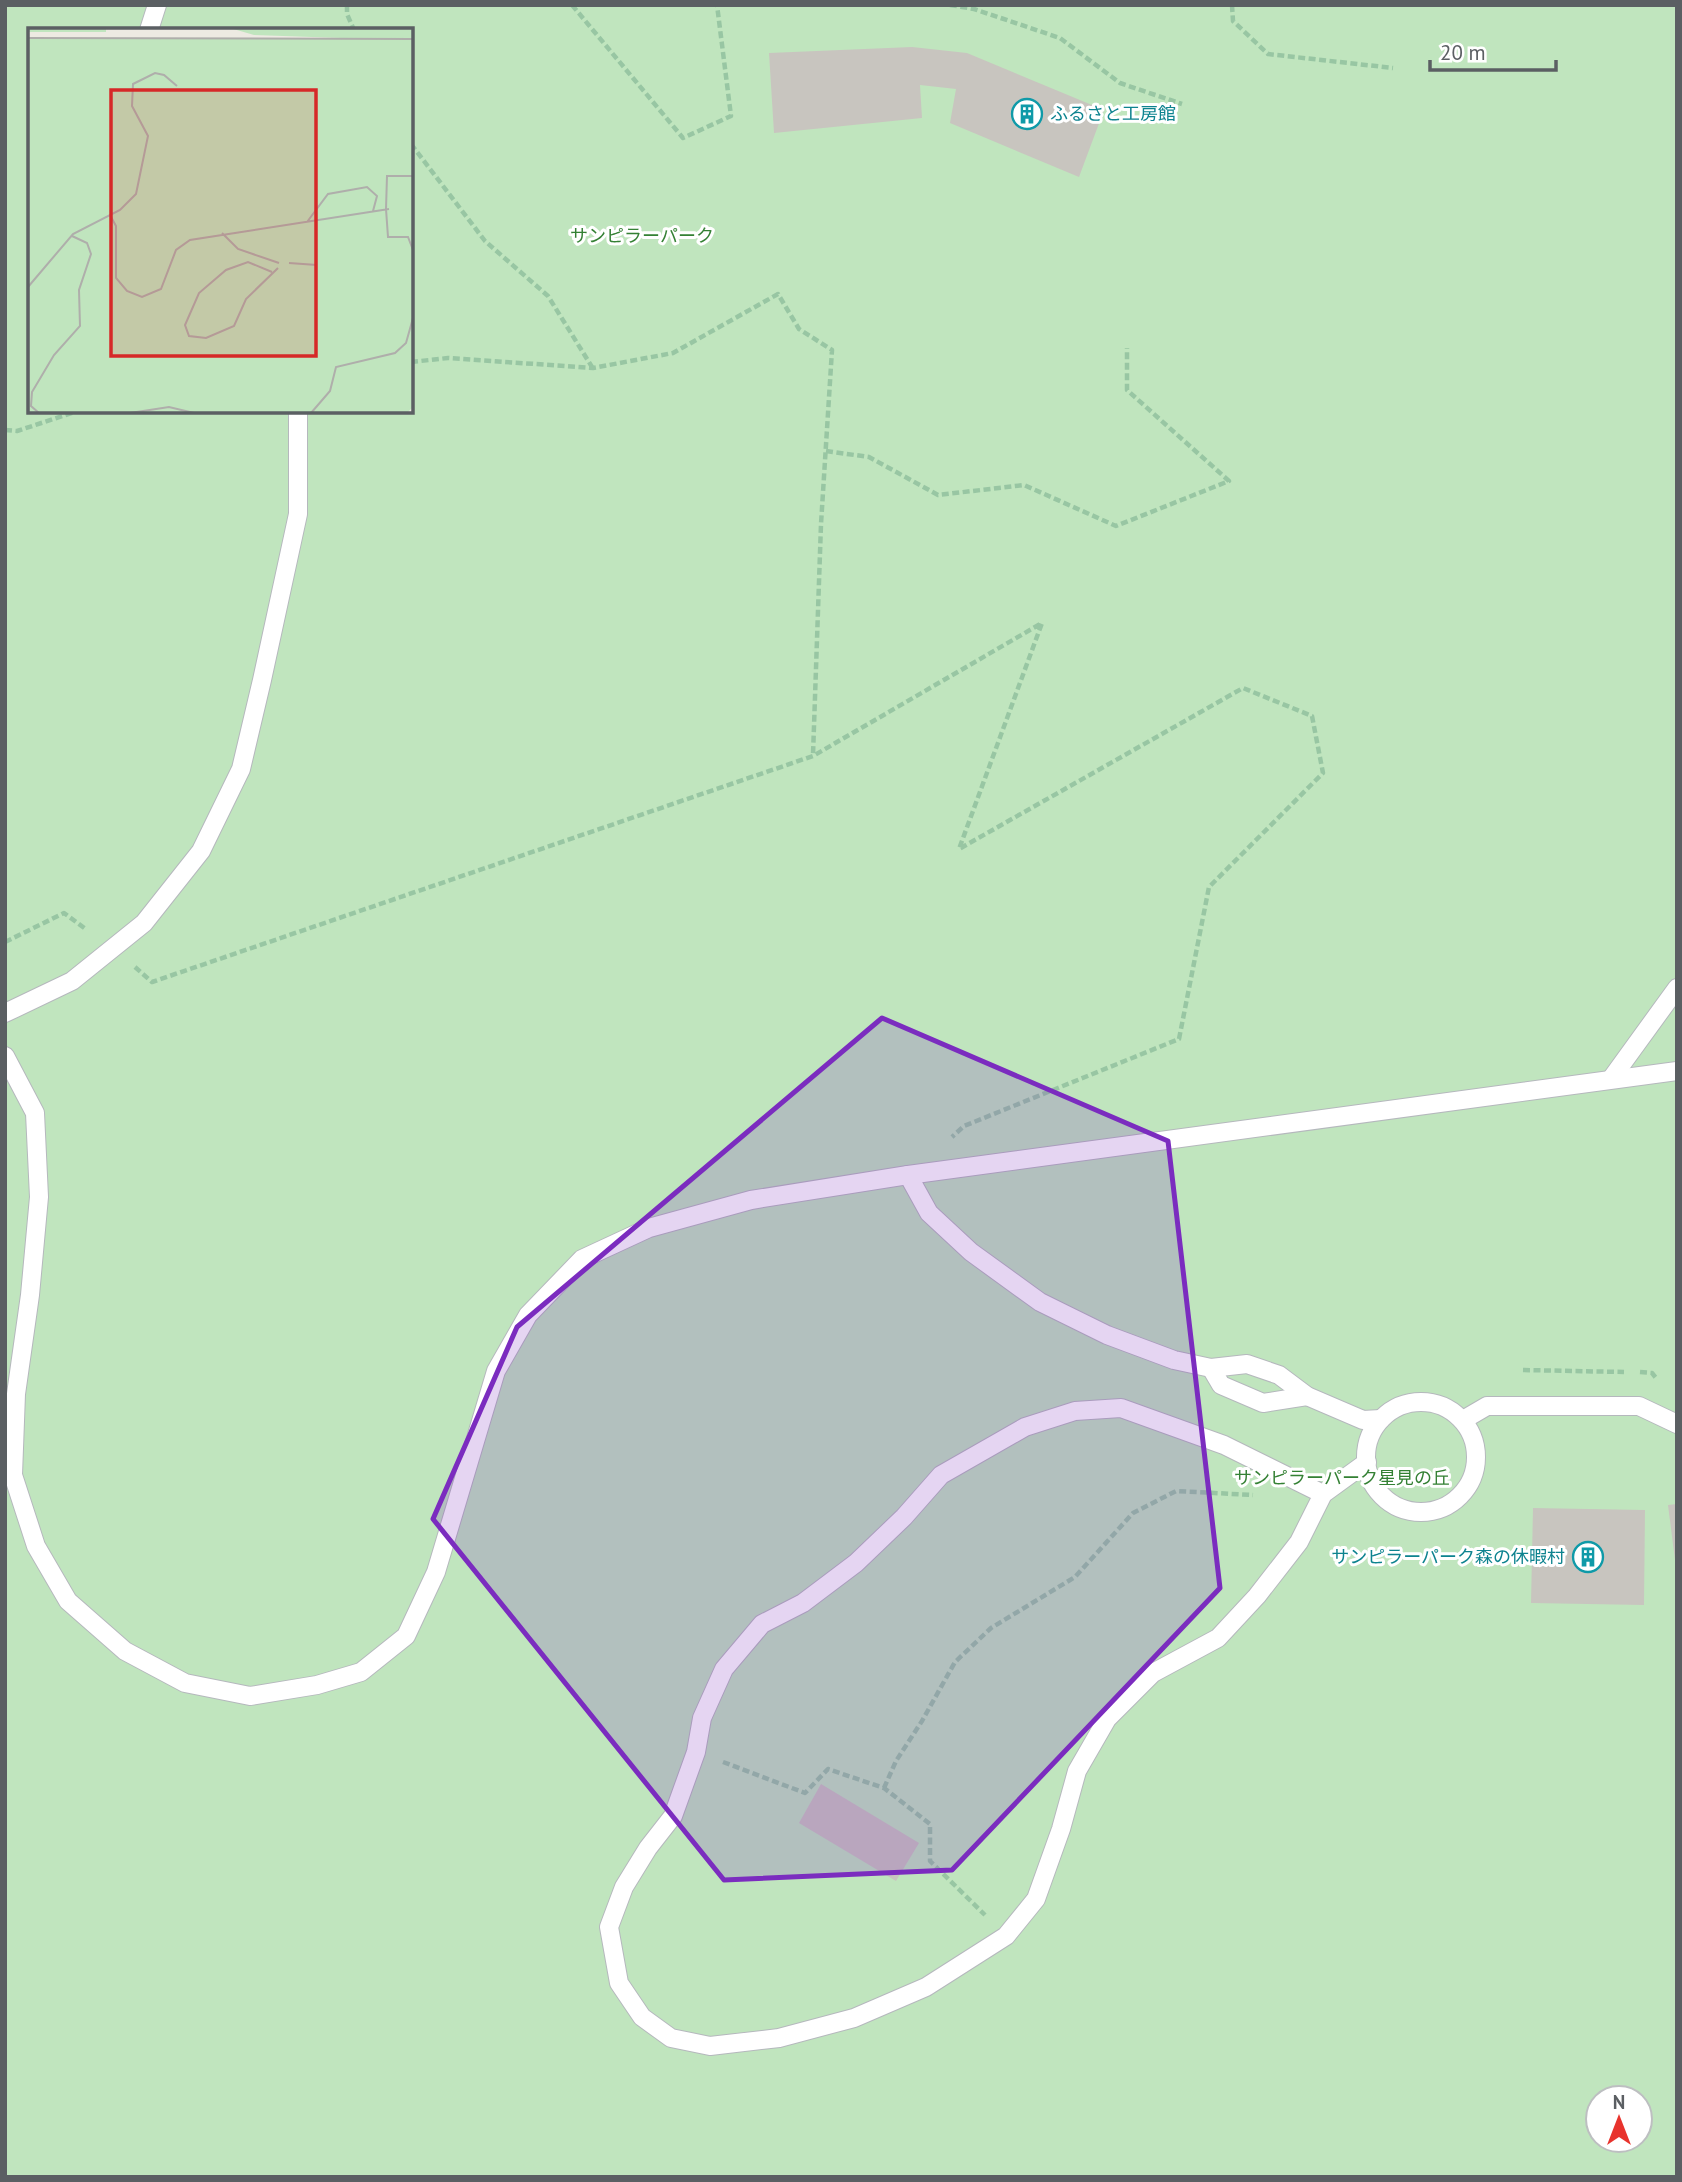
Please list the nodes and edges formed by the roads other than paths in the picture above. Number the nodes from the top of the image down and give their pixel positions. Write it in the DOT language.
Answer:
graph roads {
  1 [pos="157,5"];
  2 [pos="150,28"];
  3 [pos="298,413"];
  4 [pos="1677,988"];
  5 [pos="5,1013"];
  6 [pos="5,1056"];
  7 [pos="1677,1070"];
  8 [pos="1611,1079"];
  9 [pos="908,1175"];
  10 [pos="1211,1368"];
  11 [pos="1307,1396"];
  12 [pos="1381,1419"];
  13 [pos="1463,1420"];
  14 [pos="1677,1424"];
  15 [pos="1367,1462"];
  16 [pos="1323,1494"];
  1 -- 2 [label="lane"];
  3 -- 5 [label="lane"];
  4 -- 8 [label="lane"];
  6 -- 9 [label="lane"];
  7 -- 8 [label="lane"];
  8 -- 9 [label="lane"];
  9 -- 10 [label="lane"];
  10 -- 11 [label="lane"];
  10 -- 11 [label="lane"];
  11 -- 12 [label="lane"];
  12 -- 13 [label="lane"];
  12 -- 15 [label="lane"];
  13 -- 14 [label="lane"];
  13 -- 15 [label="lane"];
  15 -- 16 [label="lane"];
  16 -- 16 [label="lane"];
}
